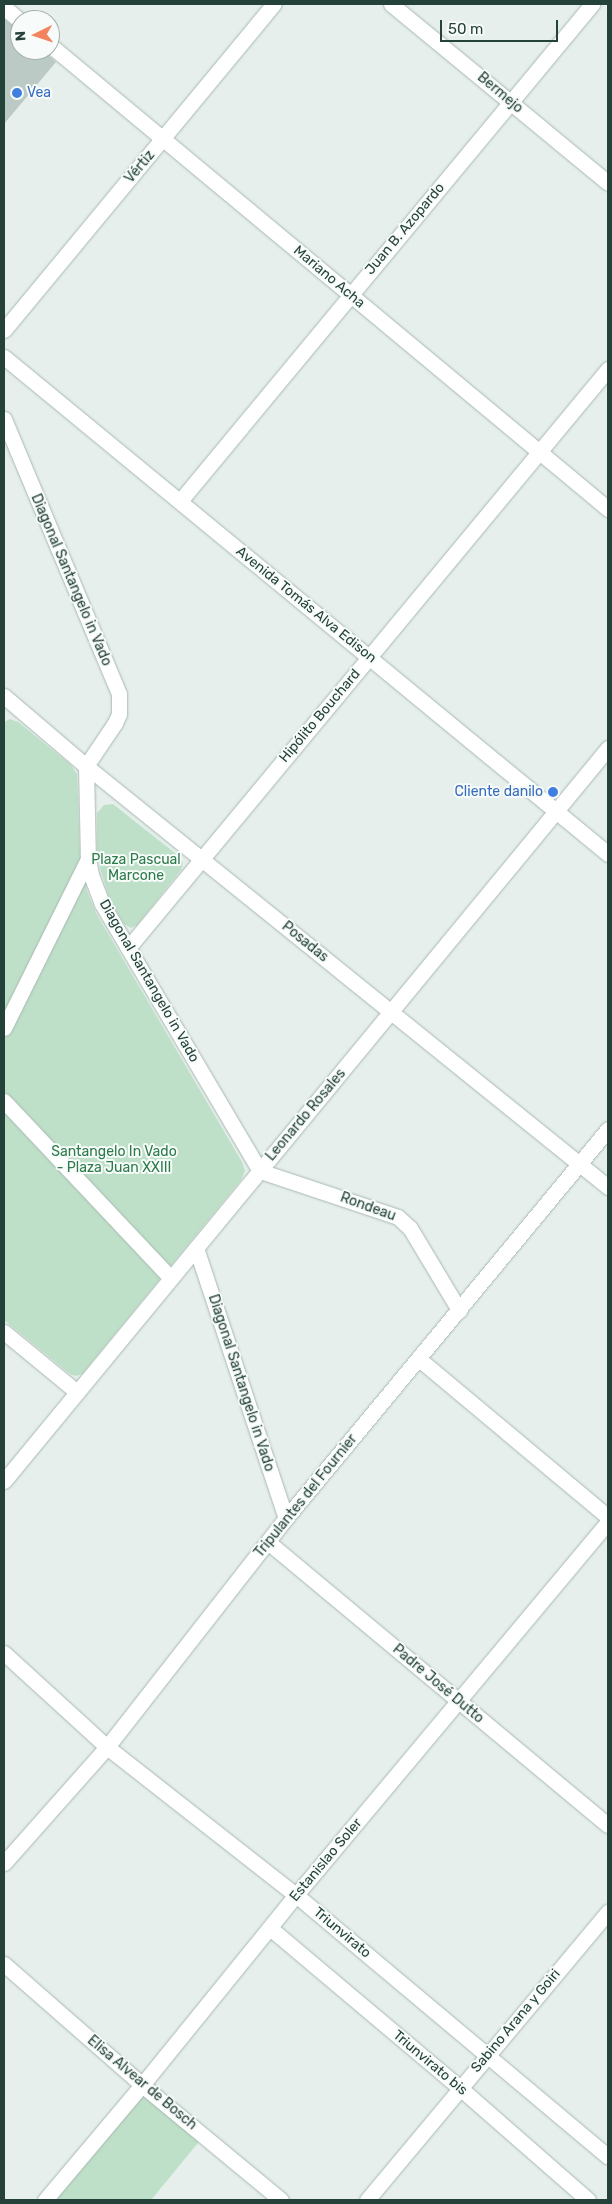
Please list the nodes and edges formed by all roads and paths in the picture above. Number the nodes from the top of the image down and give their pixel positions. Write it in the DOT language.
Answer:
graph roads {
  1 [pos="274,4"];
  2 [pos="391,4"];
  3 [pos="592,4"];
  4 [pos="60,53"];
  5 [pos="511,102"];
  6 [pos="164,138"];
  7 [pos="608,183"];
  8 [pos="350,296"];
  9 [pos="4,330"];
  10 [pos="4,357"];
  11 [pos="608,370"];
  12 [pos="4,419"];
  13 [pos="540,452"];
  14 [pos="180,502"];
  15 [pos="608,509"];
  16 [pos="369,657"];
  17 [pos="6,702"];
  18 [pos="608,748"];
  19 [pos="86,766"];
  20 [pos="557,812"];
  21 [pos="608,854"];
  22 [pos="202,858"];
  23 [pos="88,859"];
  24 [pos="128,948"];
  25 [pos="392,1012"];
  26 [pos="4,1028"];
  27 [pos="4,1101"];
  28 [pos="608,1129"];
  29 [pos="580,1163"];
  30 [pos="260,1171"];
  31 [pos="608,1187"];
  32 [pos="196,1248"];
  33 [pos="172,1278"];
  34 [pos="459,1310"];
  35 [pos="4,1332"];
  36 [pos="419,1359"];
  37 [pos="77,1392"];
  38 [pos="4,1481"];
  39 [pos="608,1517"];
  40 [pos="286,1518"];
  41 [pos="608,1522"];
  42 [pos="268,1542"];
  43 [pos="4,1653"];
  44 [pos="459,1702"];
  45 [pos="107,1747"];
  46 [pos="608,1825"];
  47 [pos="4,1863"];
  48 [pos="296,1895"];
  49 [pos="608,1912"];
  50 [pos="270,1928"];
  51 [pos="4,1964"];
  52 [pos="488,2055"];
  53 [pos="142,2085"];
  54 [pos="460,2088"];
  55 [pos="608,2157"];
  56 [pos="46,2200"];
  57 [pos="281,2200"];
  58 [pos="367,2200"];
  59 [pos="588,2200"];
  1 -- 6 [label="street, Vértiz"];
  2 -- 5 [label="street, Bermejo"];
  3 -- 5 [label="street, Juan B. Azopardo"];
  4 -- 6 [label="street, Mariano Acha"];
  5 -- 7 [label="street, Bermejo"];
  5 -- 8 [label="street, Juan B. Azopardo"];
  6 -- 8 [label="street, Mariano Acha"];
  6 -- 9 [label="street, Vértiz"];
  8 -- 13 [label="street, Mariano Acha"];
  8 -- 14 [label="street, Juan B. Azopardo"];
  10 -- 14 [label="street, Avenida Tomás Alva Edison"];
  11 -- 13 [label="street, Hipólito Bouchard"];
  12 -- 19 [label="street, Diagonal Santangelo in Vado"];
  13 -- 15 [label="street, Mariano Acha"];
  13 -- 16 [label="street, Hipólito Bouchard"];
  14 -- 16 [label="street, Avenida Tomás Alva Edison"];
  16 -- 20 [label="street, Avenida Tomás Alva Edison"];
  16 -- 22 [label="street, Hipólito Bouchard"];
  17 -- 19 [label="street, Posadas"];
  18 -- 20 [label="street, Leonardo Rosales"];
  19 -- 22 [label="street, Posadas"];
  19 -- 23 [label="street, Diagonal Santangelo in Vado"];
  20 -- 21 [label="street, Avenida Tomás Alva Edison"];
  20 -- 25 [label="street, Leonardo Rosales"];
  22 -- 24 [label="street, Hipólito Bouchard"];
  22 -- 25 [label="street, Posadas"];
  23 -- 24 [label="street, Diagonal Santangelo in Vado"];
  23 -- 26 [label="street"];
  24 -- 30 [label="street, Diagonal Santangelo in Vado"];
  25 -- 29 [label="street, Posadas"];
  25 -- 30 [label="street, Leonardo Rosales"];
  27 -- 33 [label="street"];
  28 -- 29 [label="street, Tripulantes del Fournier"];
  29 -- 31 [label="street, Posadas"];
  29 -- 34 [label="street, Tripulantes del Fournier"];
  30 -- 32 [label="street, Leonardo Rosales"];
  30 -- 34 [label="street, Rondeau"];
  32 -- 33 [label="street, Leonardo Rosales"];
  32 -- 40 [label="street, Diagonal Santangelo in Vado"];
  33 -- 37 [label="street, Leonardo Rosales"];
  34 -- 36 [label="street, Tripulantes del Fournier"];
  35 -- 37 [label="street"];
  36 -- 39 [label="street"];
  36 -- 40 [label="street, Tripulantes del Fournier"];
  37 -- 38 [label="street, Leonardo Rosales"];
  40 -- 42 [label="street, Tripulantes del Fournier"];
  41 -- 44 [label="street, Estanislao Soler"];
  42 -- 44 [label="street, Padre José Dutto"];
  42 -- 45 [label="street, Tripulantes del Fournier"];
  43 -- 45 [label="street, Triunvirato"];
  44 -- 46 [label="street, Padre José Dutto"];
  44 -- 48 [label="street, Estanislao Soler"];
  45 -- 47 [label="street, Tripulantes del Fournier"];
  45 -- 48 [label="street, Triunvirato"];
  48 -- 50 [label="street, Estanislao Soler"];
  48 -- 52 [label="street, Triunvirato"];
  49 -- 52 [label="street, Sabino Arana y Goiri"];
  50 -- 53 [label="street, Estanislao Soler"];
  50 -- 54 [label="street, Triunvirato bis"];
  51 -- 53 [label="street, Elisa Alvear de Bosch"];
  52 -- 54 [label="street, Sabino Arana y Goiri"];
  52 -- 55 [label="street, Triunvirato"];
  53 -- 56 [label="street, Estanislao Soler"];
  53 -- 57 [label="street, Elisa Alvear de Bosch"];
  54 -- 58 [label="street, Sabino Arana y Goiri"];
  54 -- 59 [label="street, Triunvirato bis"];
}
